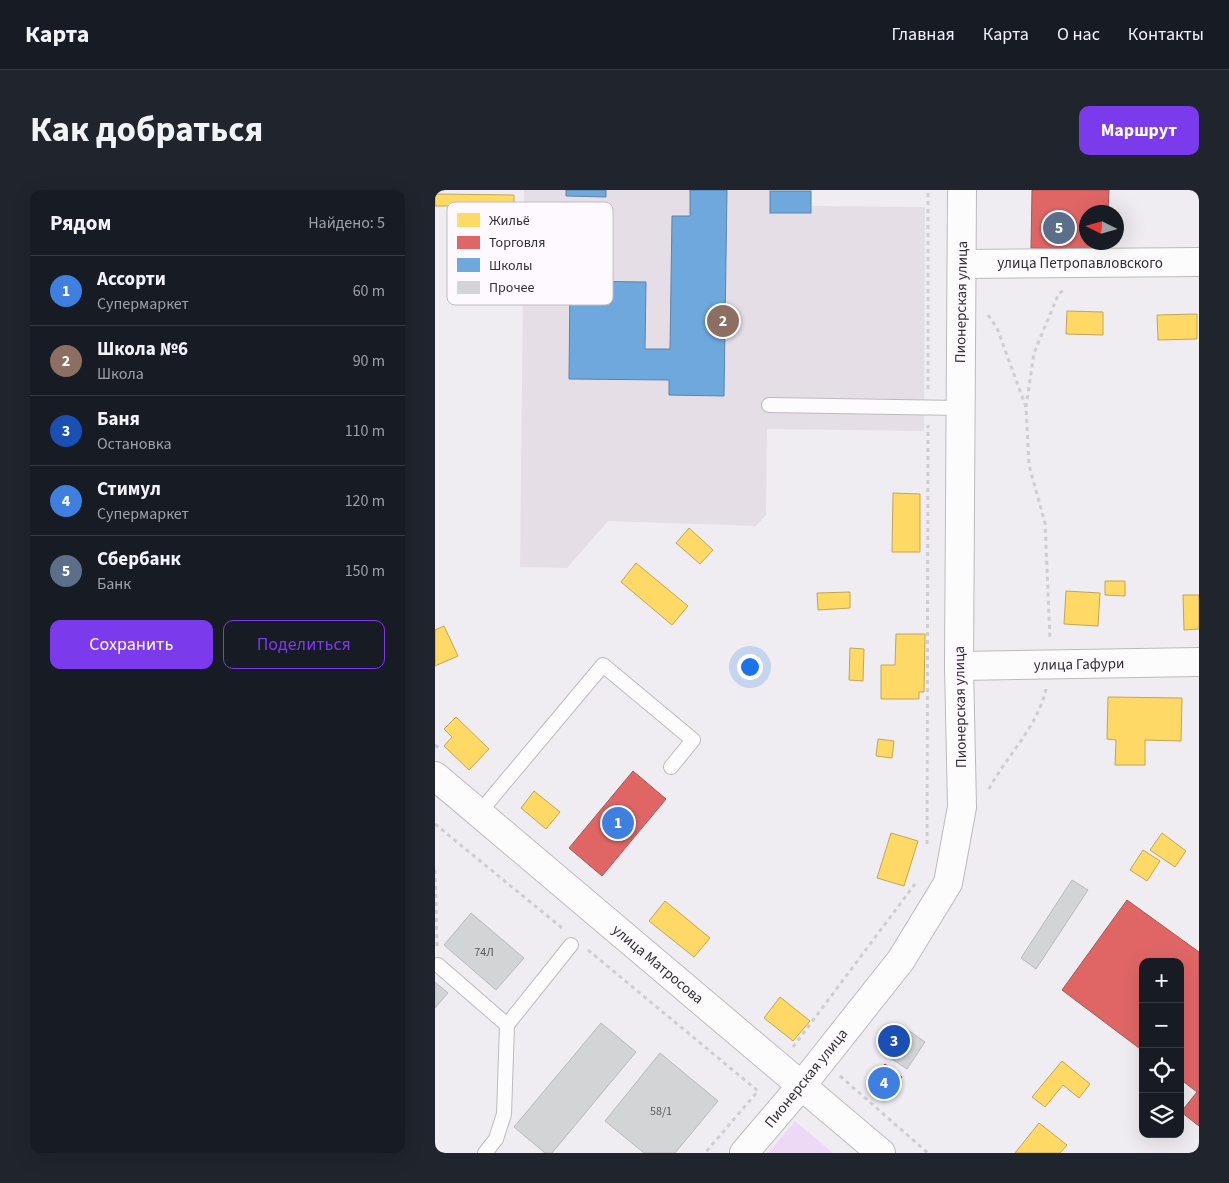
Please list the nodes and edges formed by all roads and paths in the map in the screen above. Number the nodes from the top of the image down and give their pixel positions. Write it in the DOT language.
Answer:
graph roads {
  1 [pos="928,190"];
  2 [pos="962,190"];
  3 [pos="1199,262"];
  4 [pos="1098,263"];
  5 [pos="961,264"];
  6 [pos="985,311"];
  7 [pos="769,405"];
  8 [pos="928,407"];
  9 [pos="1026,407"];
  10 [pos="960,408"];
  11 [pos="1199,662"];
  12 [pos="1052,664"];
  13 [pos="959,666"];
  14 [pos="671,767"];
  15 [pos="435,776"];
  16 [pos="988,791"];
  17 [pos="479,813"];
  18 [pos="435,824"];
  19 [pos="927,847"];
  20 [pos="435,870"];
  21 [pos="915,883"];
  22 [pos="573,940"];
  23 [pos="438,965"];
  24 [pos="507,1025"];
  25 [pos="779,1065"];
  26 [pos="837,1074"];
  27 [pos="802,1085"];
  28 [pos="758,1090"];
  29 [pos="485,1153"];
  30 [pos="705,1153"];
  31 [pos="744,1153"];
  32 [pos="881,1153"];
  33 [pos="928,1153"];
  1 -- 8 [label="path"];
  2 -- 5 [label="street, Пионерская улица"];
  3 -- 4 [label="street, улица Петропавловского"];
  4 -- 5 [label="street, улица Петропавловского"];
  4 -- 9 [label="path"];
  5 -- 10 [label="street, Пионерская улица"];
  6 -- 9 [label="path"];
  7 -- 8 [label="lane"];
  8 -- 10 [label="lane"];
  8 -- 19 [label="path"];
  9 -- 12 [label="path"];
  10 -- 13 [label="street, Пионерская улица"];
  11 -- 12 [label="street, улица Гафури"];
  12 -- 13 [label="street, улица Гафури"];
  12 -- 16 [label="path"];
  13 -- 27 [label="street, Пионерская улица"];
  14 -- 17 [label="lane"];
  15 -- 17 [label="street, улица Матросова"];
  17 -- 25 [label="street, улица Матросова"];
  18 -- 22 [label="path"];
  20 -- 23 [label="path"];
  21 -- 25 [label="path"];
  22 -- 24 [label="lane"];
  22 -- 28 [label="path"];
  23 -- 24 [label="lane"];
  24 -- 29 [label="lane"];
  25 -- 27 [label="street, улица Матросова"];
  25 -- 28 [label="path"];
  26 -- 33 [label="path"];
  27 -- 31 [label="street, Пионерская улица"];
  27 -- 32 [label="street, улица Матросова"];
  28 -- 30 [label="path"];
}
